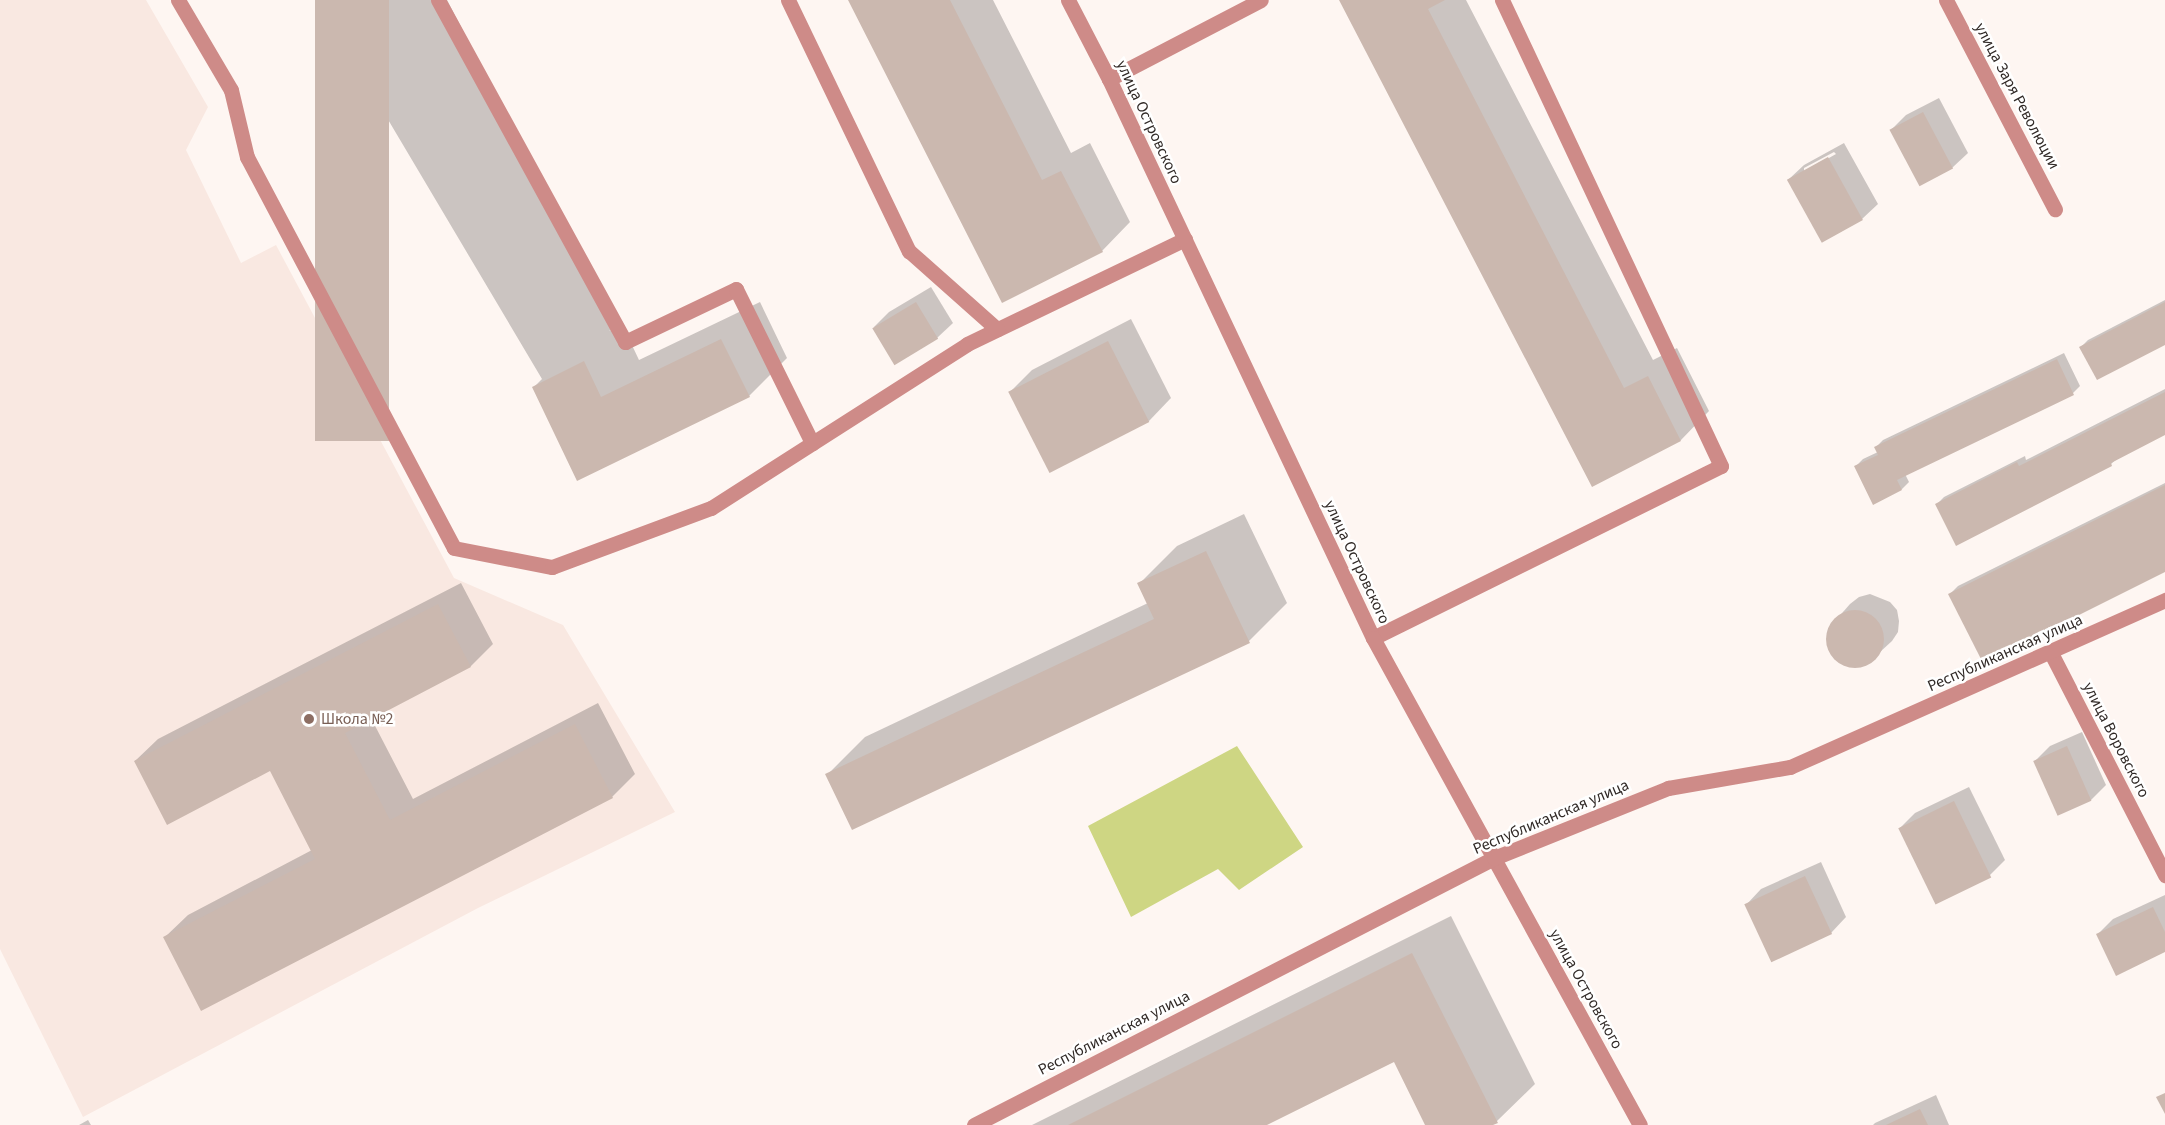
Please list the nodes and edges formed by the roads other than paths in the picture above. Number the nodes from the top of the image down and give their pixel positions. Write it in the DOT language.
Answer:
graph roads {
  1 [pos="178,0"];
  2 [pos="438,0"];
  3 [pos="788,0"];
  4 [pos="1068,0"];
  5 [pos="1262,0"];
  6 [pos="1502,0"];
  7 [pos="1946,0"];
  8 [pos="1109,79"];
  9 [pos="2055,209"];
  10 [pos="1185,239"];
  11 [pos="997,329"];
  12 [pos="812,443"];
  13 [pos="2165,600"];
  14 [pos="1373,638"];
  15 [pos="2051,653"];
  16 [pos="1494,858"];
  17 [pos="2165,875"];
  18 [pos="974,1125"];
  19 [pos="1640,1125"];
  1 -- 12 [label="street"];
  2 -- 12 [label="street"];
  3 -- 11 [label="street"];
  4 -- 8 [label="street, улица Островского"];
  5 -- 8 [label="street"];
  6 -- 14 [label="street"];
  7 -- 9 [label="street, улица Заря Революции"];
  8 -- 10 [label="street, улица Островского"];
  10 -- 11 [label="street"];
  10 -- 14 [label="street, улица Островского"];
  11 -- 12 [label="street"];
  13 -- 15 [label="street, Республиканская улица"];
  14 -- 16 [label="street, улица Островского"];
  15 -- 16 [label="street, Республиканская улица"];
  15 -- 17 [label="street, улица Воровского"];
  16 -- 18 [label="street, Республиканская улица"];
  16 -- 19 [label="street, улица Островского"];
}
